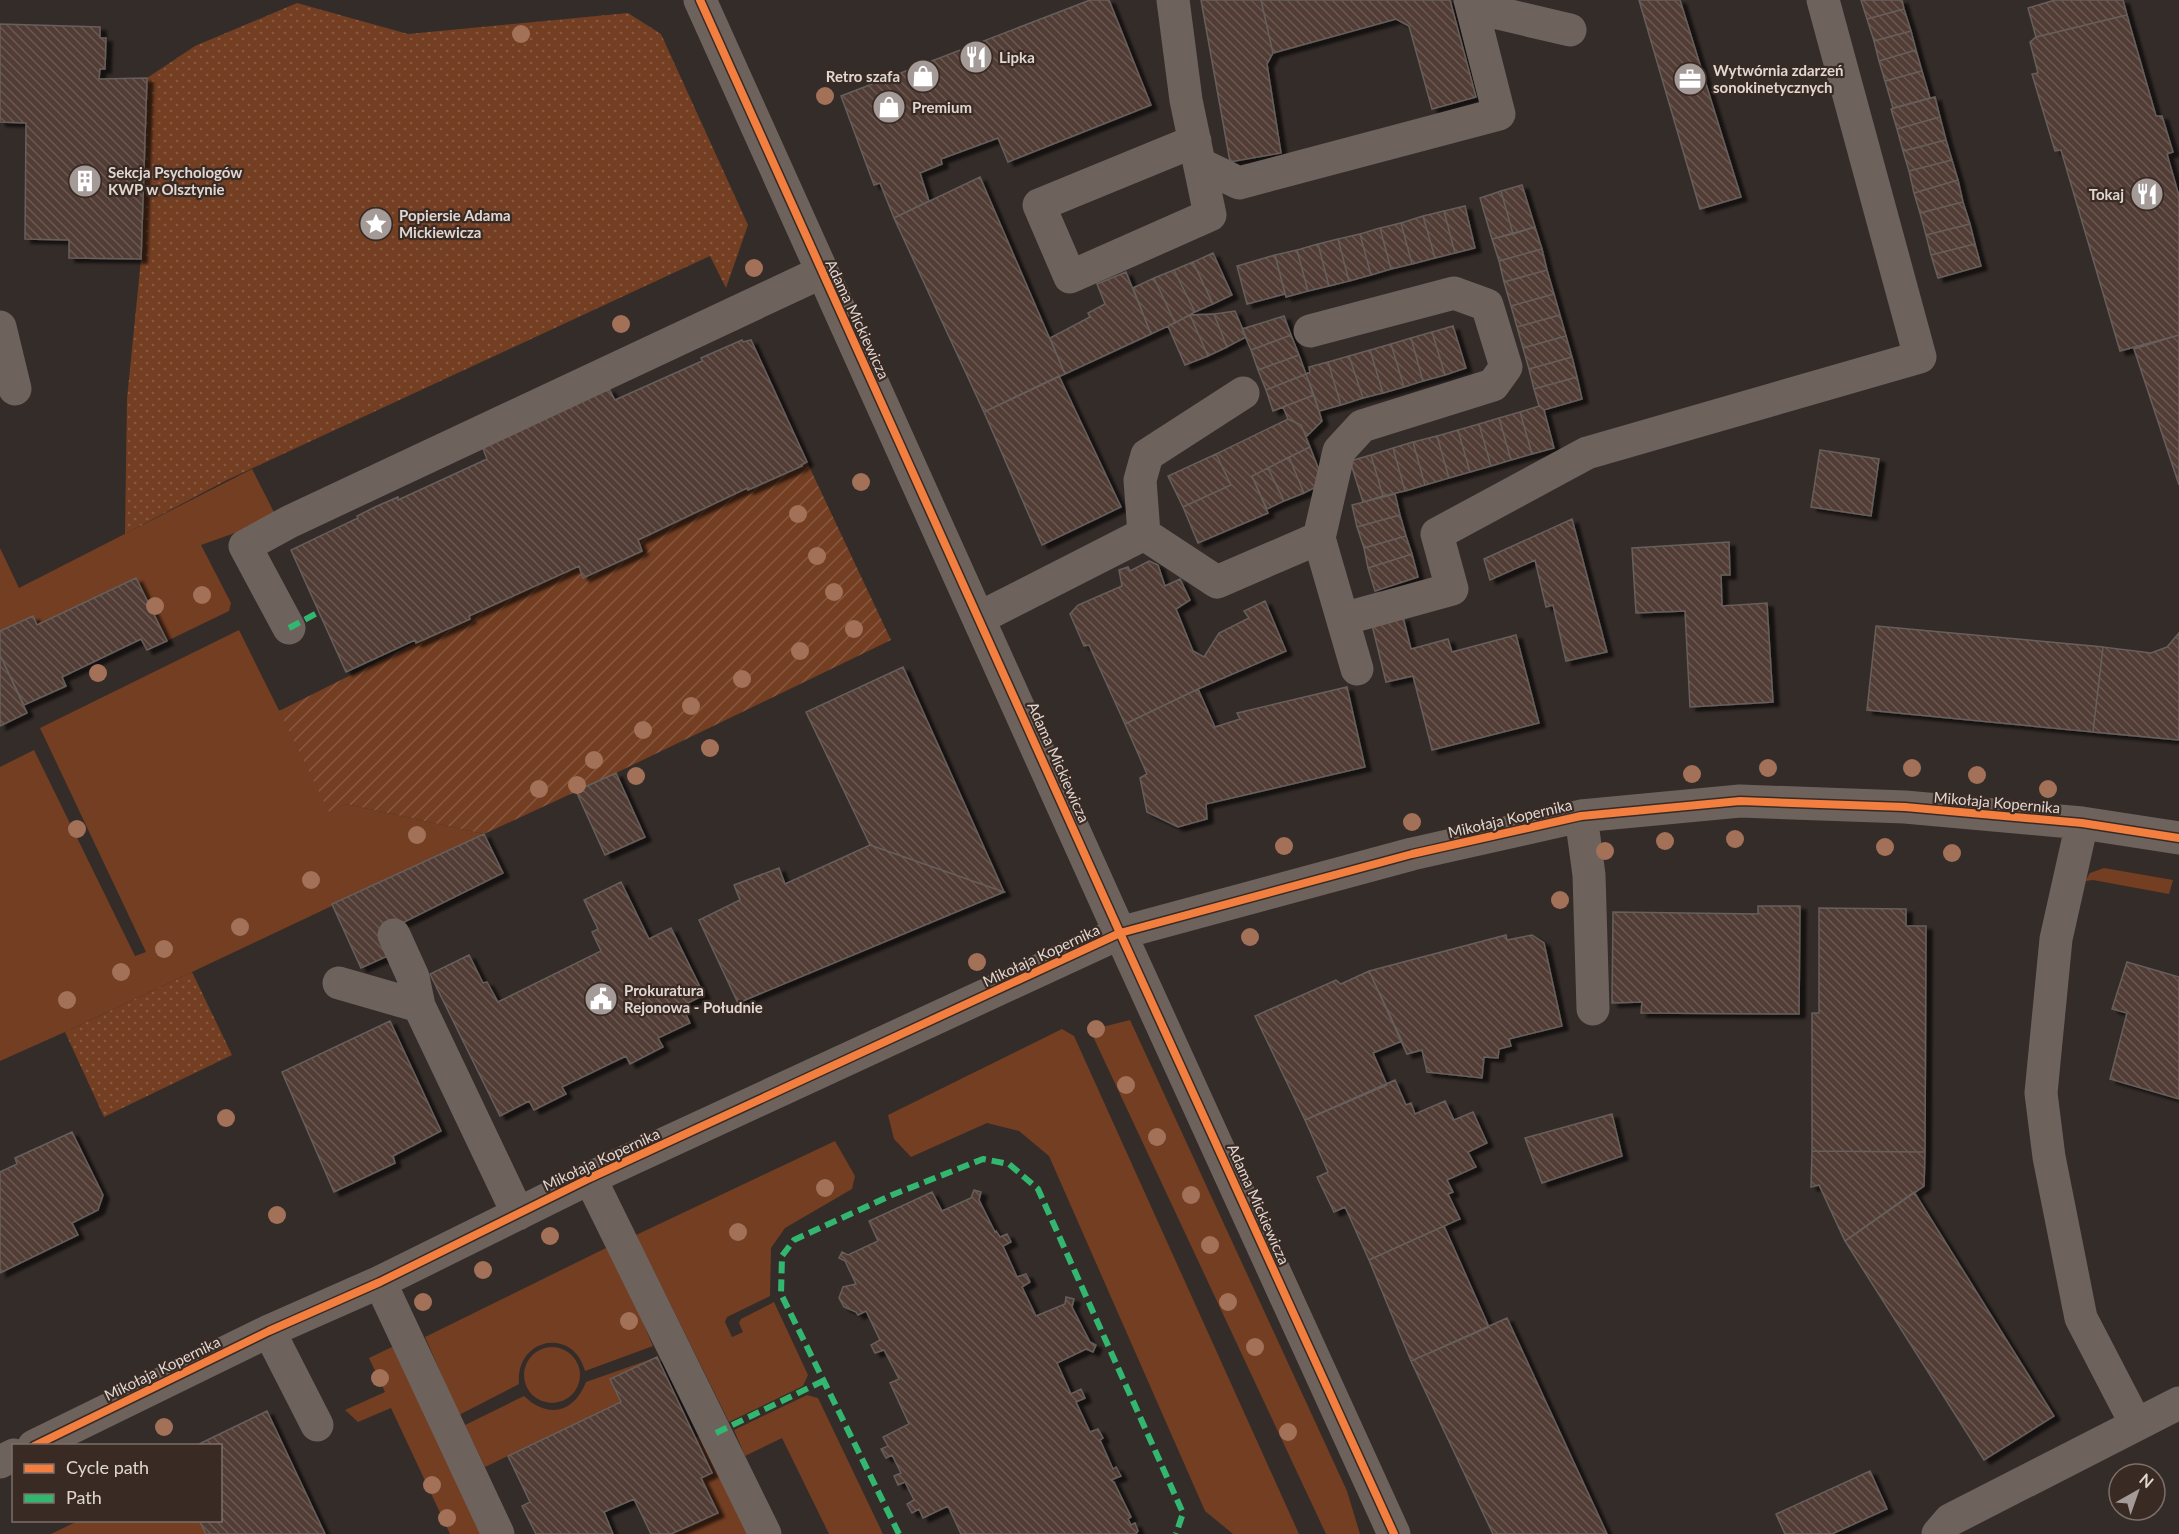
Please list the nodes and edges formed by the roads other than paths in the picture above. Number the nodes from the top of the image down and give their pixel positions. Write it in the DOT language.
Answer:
graph roads {
  1 [pos="700,0"];
  2 [pos="1173,0"];
  3 [pos="1823,0"];
  4 [pos="1471,3"];
  5 [pos="1570,30"];
  6 [pos="1197,153"];
  7 [pos="822,272"];
  8 [pos="0,327"];
  9 [pos="1310,332"];
  10 [pos="15,389"];
  11 [pos="1243,393"];
  12 [pos="1144,534"];
  13 [pos="1319,538"];
  14 [pos="979,618"];
  15 [pos="1342,620"];
  16 [pos="289,628"];
  17 [pos="1357,669"];
  18 [pos="1581,816"];
  19 [pos="2082,823"];
  20 [pos="2179,837"];
  21 [pos="1120,933"];
  22 [pos="394,935"];
  23 [pos="339,983"];
  24 [pos="419,1006"];
  25 [pos="1593,1009"];
  26 [pos="590,1178"];
  27 [pos="518,1214"];
  28 [pos="380,1282"];
  29 [pos="269,1331"];
  30 [pos="2179,1403"];
  31 [pos="2136,1424"];
  32 [pos="316,1425"];
  33 [pos="38,1444"];
  34 [pos="498,1534"];
  35 [pos="765,1534"];
  36 [pos="1394,1534"];
  37 [pos="1938,1534"];
  1 -- 7 [label="street, Adama Mickiewicza"];
  2 -- 6 [label="street"];
  3 -- 15 [label="street"];
  4 -- 5 [label="street"];
  4 -- 6 [label="street"];
  6 -- 6 [label="street"];
  7 -- 14 [label="street, Adama Mickiewicza"];
  7 -- 16 [label="street"];
  8 -- 10 [label="street"];
  9 -- 13 [label="street"];
  11 -- 12 [label="street"];
  12 -- 13 [label="street"];
  12 -- 14 [label="street"];
  13 -- 15 [label="street"];
  14 -- 21 [label="street, Adama Mickiewicza"];
  15 -- 17 [label="street"];
  18 -- 19 [label="street, Mikołaja Kopernika"];
  18 -- 21 [label="street, Mikołaja Kopernika"];
  18 -- 25 [label="street"];
  19 -- 20 [label="street, Mikołaja Kopernika"];
  19 -- 31 [label="street"];
  21 -- 26 [label="street, Mikołaja Kopernika"];
  21 -- 36 [label="street, Adama Mickiewicza"];
  22 -- 24 [label="street"];
  23 -- 24 [label="street"];
  24 -- 27 [label="street"];
  26 -- 27 [label="street, Mikołaja Kopernika"];
  26 -- 35 [label="street"];
  27 -- 28 [label="street, Mikołaja Kopernika"];
  28 -- 29 [label="street, Mikołaja Kopernika"];
  28 -- 34 [label="street"];
  29 -- 32 [label="street"];
  29 -- 33 [label="street, Mikołaja Kopernika"];
  30 -- 31 [label="street"];
  31 -- 37 [label="street"];
}
